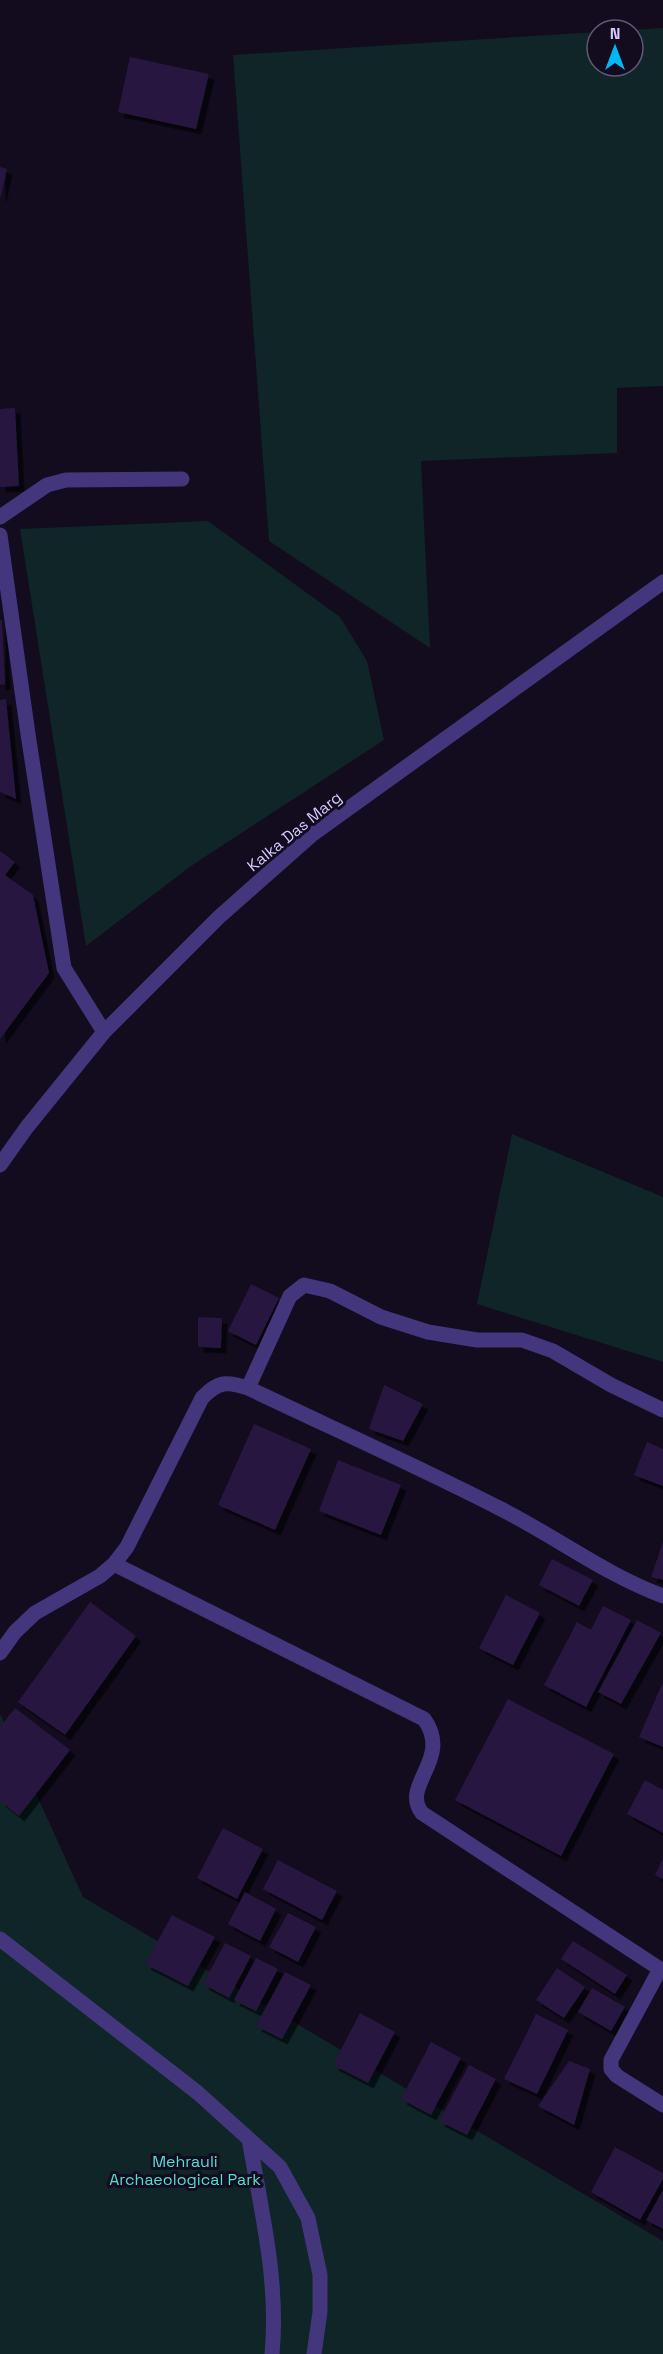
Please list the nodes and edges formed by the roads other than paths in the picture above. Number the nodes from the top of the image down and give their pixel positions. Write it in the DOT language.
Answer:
graph roads {
  1 [pos="182,479"];
  2 [pos="0,517"];
  3 [pos="0,535"];
  4 [pos="663,582"];
  5 [pos="104,1032"];
  6 [pos="0,1165"];
  7 [pos="248,1388"];
  8 [pos="663,1410"];
  9 [pos="114,1564"];
  10 [pos="663,1596"];
  11 [pos="0,1653"];
  12 [pos="0,1940"];
  13 [pos="661,1965"];
  14 [pos="663,2104"];
  15 [pos="249,2139"];
  16 [pos="272,2354"];
  17 [pos="314,2354"];
  1 -- 2 [label="street"];
  3 -- 5 [label="street"];
  4 -- 5 [label="street, Kalka Das Marg"];
  5 -- 6 [label="street, Kalka Das Marg"];
  7 -- 8 [label="street"];
  7 -- 9 [label="street"];
  7 -- 10 [label="street"];
  9 -- 11 [label="street"];
  9 -- 13 [label="street"];
  12 -- 15 [label="street"];
  13 -- 14 [label="street"];
  15 -- 16 [label="street"];
  15 -- 17 [label="street"];
}
